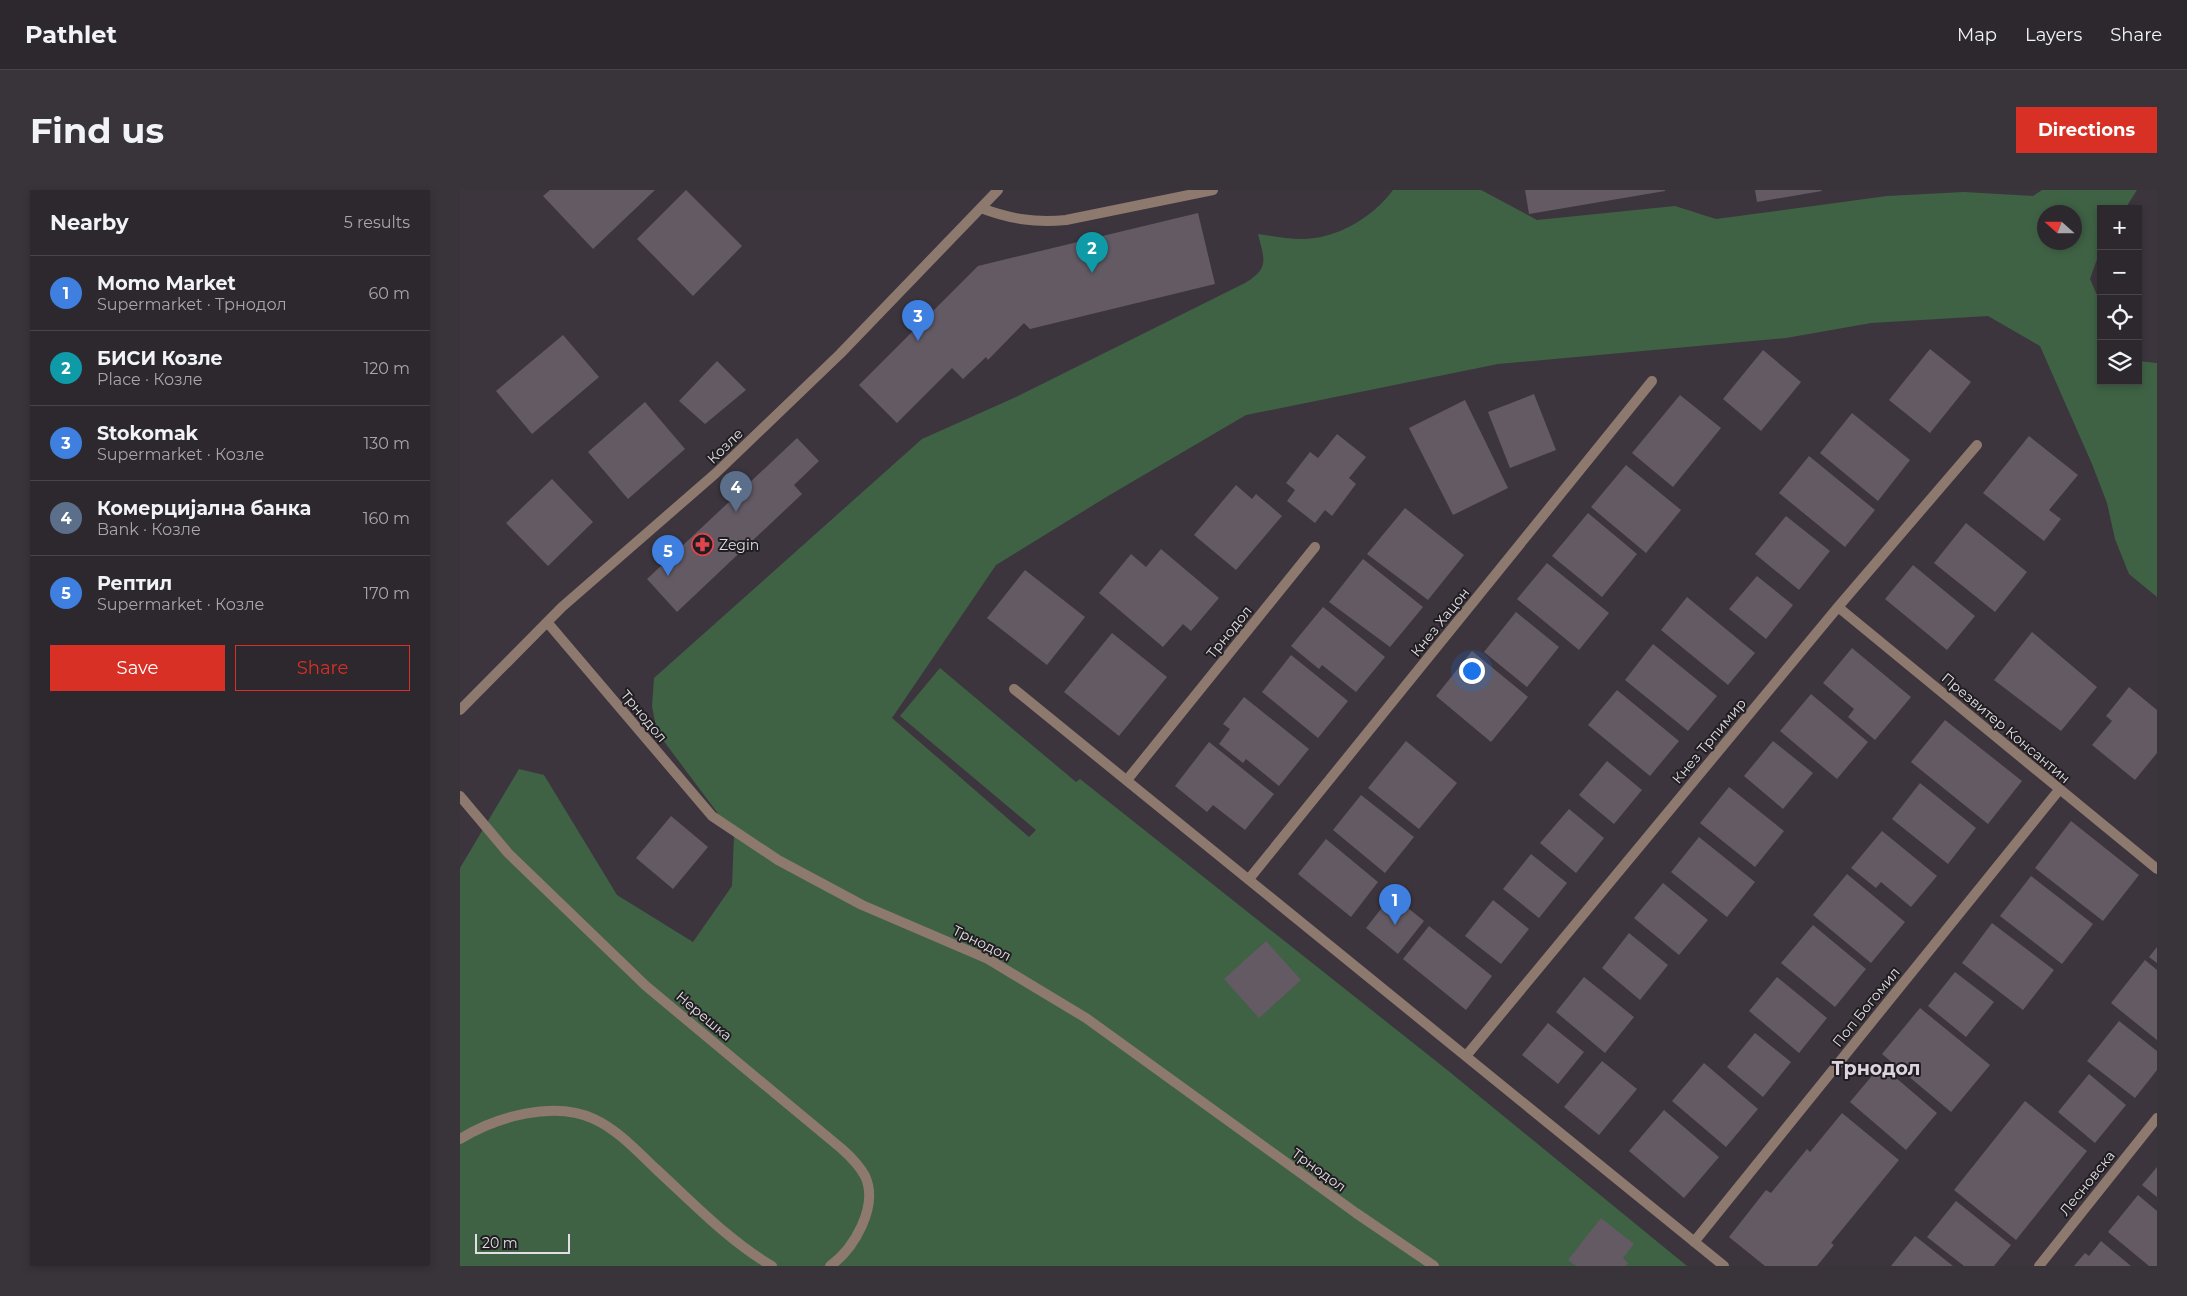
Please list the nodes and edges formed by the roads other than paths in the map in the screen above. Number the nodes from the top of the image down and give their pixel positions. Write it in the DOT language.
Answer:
graph roads {
  1 [pos="998,190"];
  2 [pos="1213,190"];
  3 [pos="981,208"];
  4 [pos="1652,382"];
  5 [pos="1976,445"];
  6 [pos="1315,547"];
  7 [pos="1838,607"];
  8 [pos="547,622"];
  9 [pos="1014,689"];
  10 [pos="460,710"];
  11 [pos="1127,780"];
  12 [pos="2059,790"];
  13 [pos="460,796"];
  14 [pos="2157,869"];
  15 [pos="1249,879"];
  16 [pos="1466,1056"];
  17 [pos="2157,1118"];
  18 [pos="460,1138"];
  19 [pos="1694,1242"];
  20 [pos="772,1266"];
  21 [pos="830,1266"];
  22 [pos="1434,1266"];
  23 [pos="1724,1266"];
  24 [pos="2039,1266"];
  1 -- 3 [label="street, Козле"];
  2 -- 3 [label="street"];
  3 -- 8 [label="street, Козле"];
  4 -- 15 [label="street, Кнез Хацон"];
  5 -- 7 [label="street, Кнез Трпимир"];
  6 -- 11 [label="street, Трнодол"];
  7 -- 12 [label="street, Презвитер Консантин"];
  7 -- 16 [label="street, Кнез Трпимир"];
  8 -- 10 [label="street, Козле"];
  8 -- 22 [label="street, Трнодол"];
  9 -- 11 [label="street"];
  11 -- 15 [label="street"];
  12 -- 14 [label="street, Презвитер Консантин"];
  12 -- 19 [label="street, Поп Богомил"];
  13 -- 21 [label="street, Нерешка"];
  15 -- 16 [label="street"];
  16 -- 19 [label="street"];
  17 -- 24 [label="street, Лесновска"];
  18 -- 20 [label="street"];
  19 -- 23 [label="street"];
}
